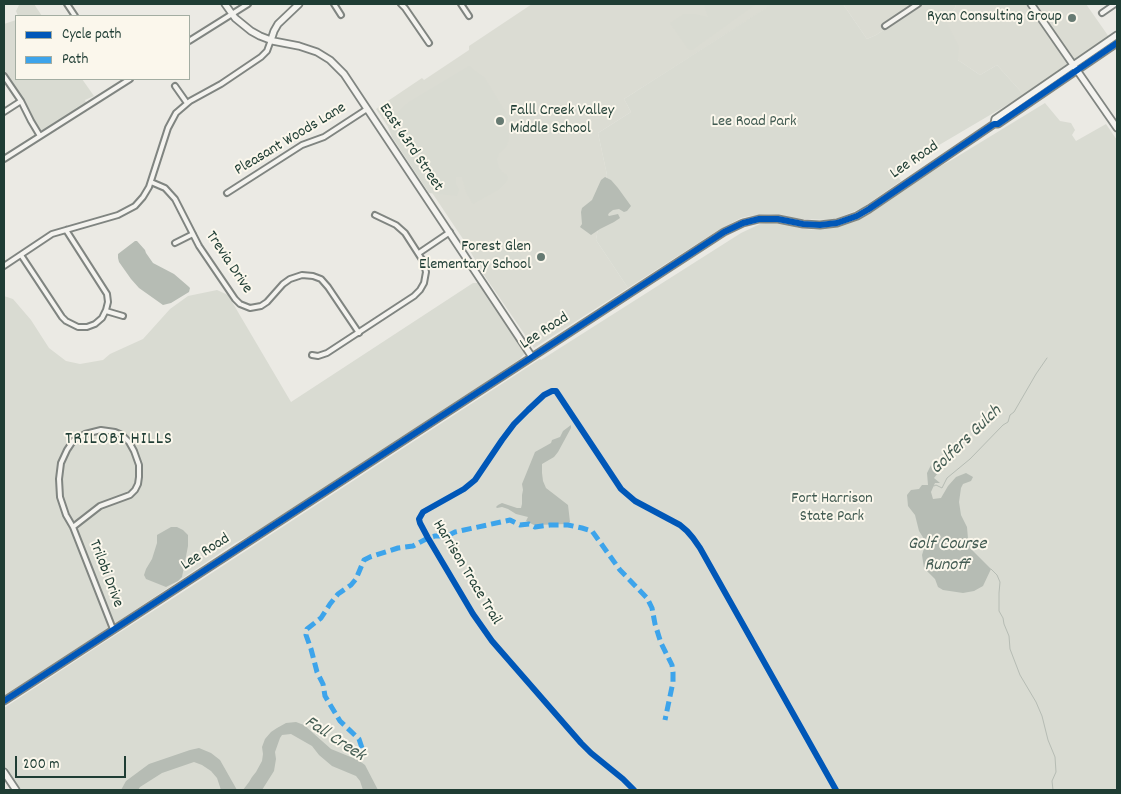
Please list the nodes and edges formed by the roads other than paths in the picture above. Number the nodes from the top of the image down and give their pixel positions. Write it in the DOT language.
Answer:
graph roads {
  1 [pos="67,4"];
  2 [pos="225,4"];
  3 [pos="248,4"];
  4 [pos="299,4"];
  5 [pos="334,4"];
  6 [pos="401,4"];
  7 [pos="461,4"];
  8 [pos="918,4"];
  9 [pos="1031,4"];
  10 [pos="1115,4"];
  11 [pos="1102,12"];
  12 [pos="232,14"];
  13 [pos="74,15"];
  14 [pos="342,15"];
  15 [pos="469,16"];
  16 [pos="885,26"];
  17 [pos="1117,36"];
  18 [pos="190,40"];
  19 [pos="271,40"];
  20 [pos="429,43"];
  21 [pos="1117,43"];
  22 [pos="1076,68"];
  23 [pos="4,76"];
  24 [pos="128,80"];
  25 [pos="175,86"];
  26 [pos="21,101"];
  27 [pos="187,103"];
  28 [pos="367,109"];
  29 [pos="4,112"];
  30 [pos="1117,128"];
  31 [pos="40,136"];
  32 [pos="4,159"];
  33 [pos="151,182"];
  34 [pos="227,192"];
  35 [pos="375,215"];
  36 [pos="66,230"];
  37 [pos="450,232"];
  38 [pos="193,234"];
  39 [pos="175,243"];
  40 [pos="419,254"];
  41 [pos="21,255"];
  42 [pos="4,266"];
  43 [pos="106,311"];
  44 [pos="123,316"];
  45 [pos="358,333"];
  46 [pos="312,355"];
  47 [pos="532,357"];
  48 [pos="73,527"];
  49 [pos="114,629"];
  50 [pos="4,701"];
  51 [pos="4,772"];
  52 [pos="16,790"];
  1 -- 13 [label="street"];
  2 -- 12 [label="street, East 63rd Street"];
  3 -- 12 [label="street"];
  4 -- 19 [label="street"];
  5 -- 14 [label="street"];
  6 -- 20 [label="street"];
  7 -- 15 [label="street"];
  8 -- 16 [label="street"];
  9 -- 22 [label="street"];
  10 -- 11 [label="street"];
  12 -- 18 [label="street"];
  12 -- 19 [label="street, East 63rd Street"];
  17 -- 22 [label="street, Lee Road"];
  19 -- 27 [label="street"];
  19 -- 28 [label="street, East 63rd Street"];
  21 -- 22 [label="street, Lee Road"];
  22 -- 30 [label="street"];
  22 -- 47 [label="street, Lee Road"];
  23 -- 26 [label="street"];
  24 -- 31 [label="street"];
  25 -- 27 [label="street"];
  26 -- 29 [label="street"];
  26 -- 31 [label="street"];
  27 -- 33 [label="street"];
  28 -- 34 [label="street, Pleasant Woods Lane"];
  28 -- 37 [label="street, East 63rd Street"];
  31 -- 32 [label="street"];
  33 -- 36 [label="street"];
  33 -- 38 [label="street, Trevia Drive"];
  35 -- 40 [label="street"];
  36 -- 41 [label="street"];
  36 -- 43 [label="street"];
  37 -- 40 [label="street"];
  37 -- 47 [label="street, East 63rd Street"];
  38 -- 39 [label="street"];
  38 -- 45 [label="street, Trevia Drive"];
  40 -- 45 [label="street"];
  41 -- 42 [label="street"];
  41 -- 43 [label="street"];
  43 -- 44 [label="street"];
  45 -- 46 [label="street"];
  47 -- 49 [label="street, Lee Road"];
  48 -- 48 [label="street, Trilobi Drive"];
  48 -- 49 [label="street, Trilobi Drive"];
  49 -- 50 [label="street, Lee Road"];
  51 -- 52 [label="street"];
}
